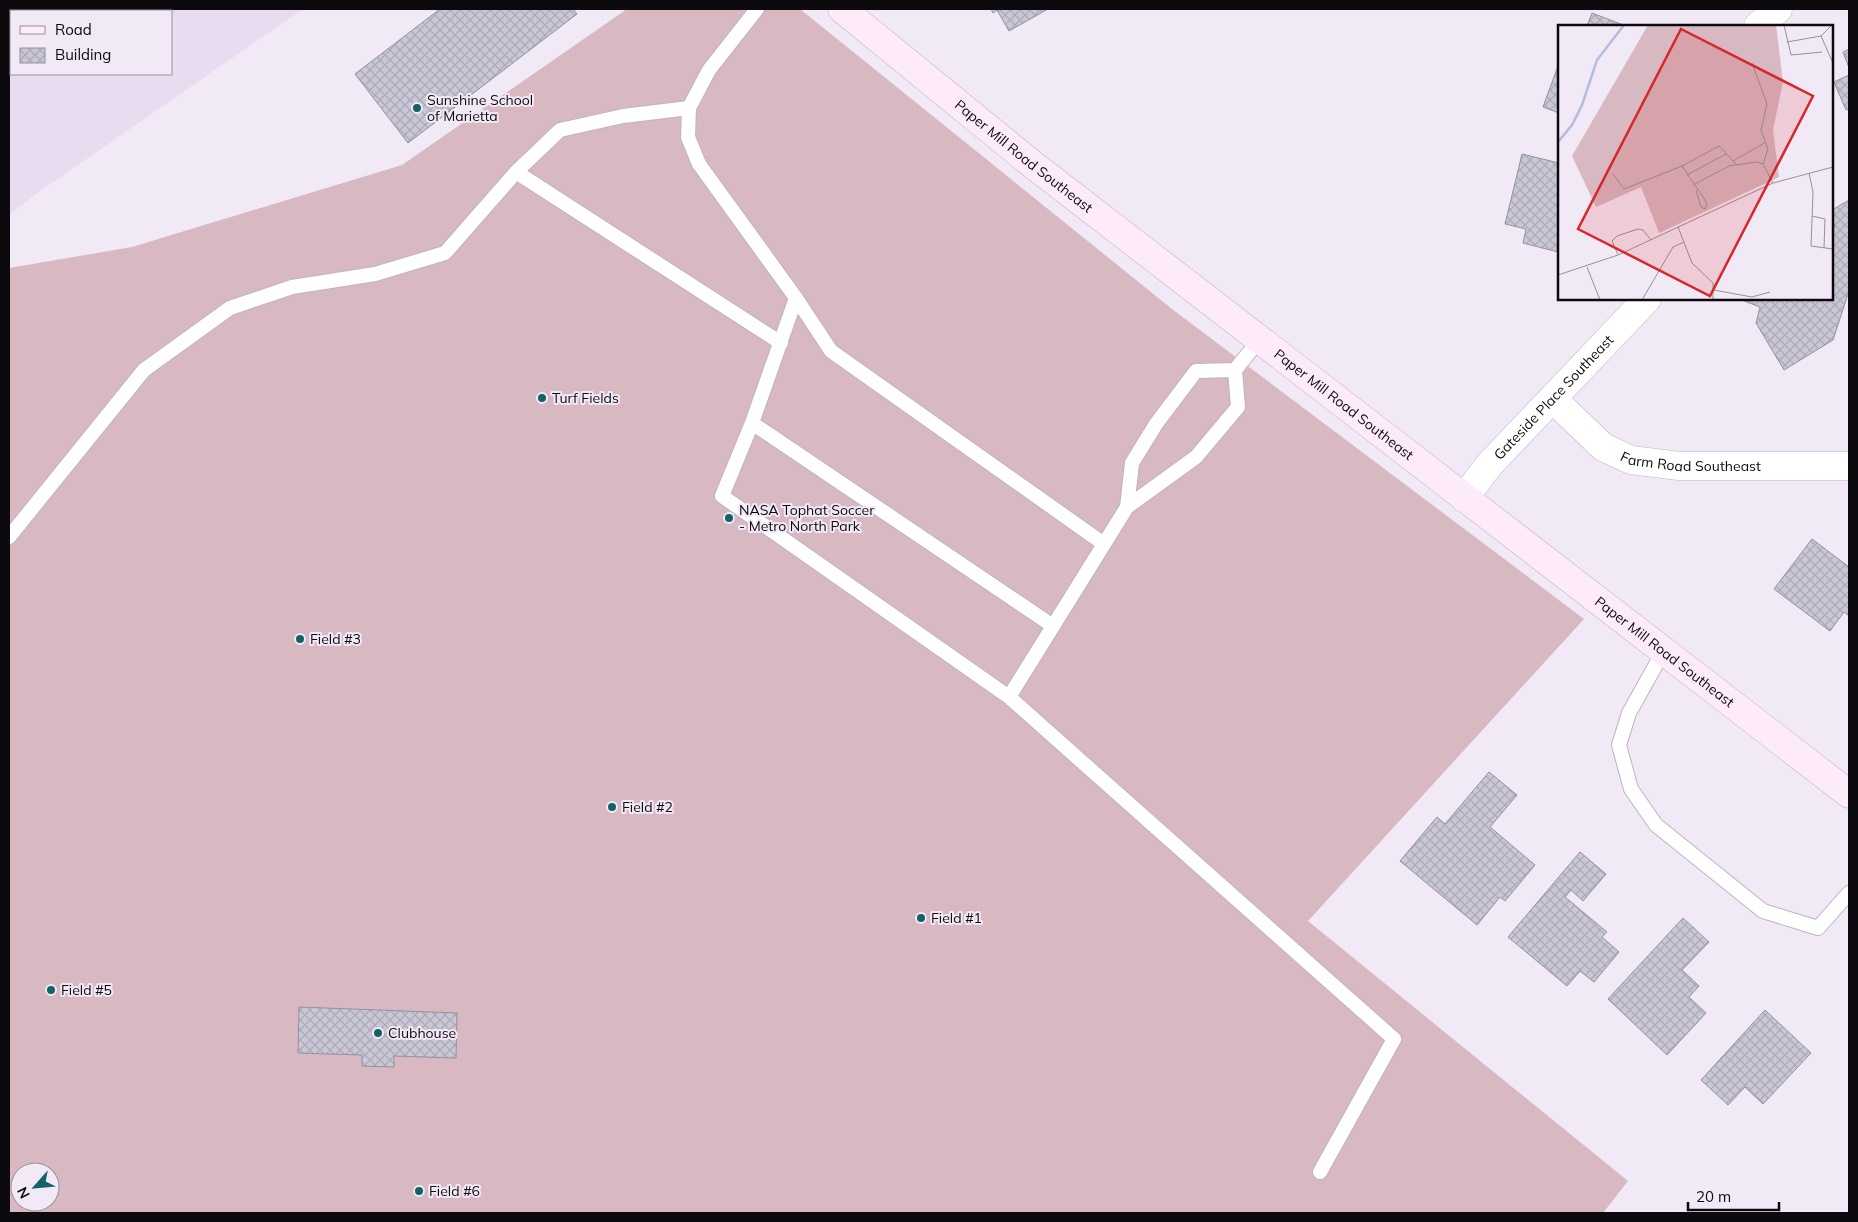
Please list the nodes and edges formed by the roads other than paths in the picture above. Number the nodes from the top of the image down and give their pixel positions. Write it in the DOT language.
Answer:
graph roads {
  1 [pos="757,9"];
  2 [pos="842,9"];
  3 [pos="1778,9"];
  4 [pos="1759,25"];
  5 [pos="689,108"];
  6 [pos="516,172"];
  7 [pos="796,298"];
  8 [pos="1646,300"];
  9 [pos="1260,339"];
  10 [pos="781,343"];
  11 [pos="1234,370"];
  12 [pos="1553,399"];
  13 [pos="752,423"];
  14 [pos="1849,466"];
  15 [pos="1464,498"];
  16 [pos="1128,507"];
  17 [pos="9,537"];
  18 [pos="1104,544"];
  19 [pos="1053,626"];
  20 [pos="1664,652"];
  21 [pos="1009,697"];
  22 [pos="1849,794"];
  23 [pos="1849,893"];
  24 [pos="1320,1172"];
  1 -- 5 [label="lane"];
  2 -- 9 [label="street, Paper Mill Road Southeast"];
  3 -- 4 [label="street"];
  5 -- 6 [label="lane"];
  5 -- 7 [label="lane"];
  6 -- 10 [label="lane"];
  6 -- 17 [label="lane"];
  7 -- 10 [label="lane"];
  7 -- 18 [label="lane"];
  8 -- 12 [label="street, Gateside Place Southeast"];
  9 -- 11 [label="lane"];
  9 -- 15 [label="street, Paper Mill Road Southeast"];
  10 -- 13 [label="lane"];
  11 -- 16 [label="lane"];
  11 -- 16 [label="lane"];
  12 -- 14 [label="street, Farm Road Southeast"];
  12 -- 15 [label="street, Gateside Place Southeast"];
  13 -- 19 [label="lane"];
  13 -- 21 [label="lane"];
  15 -- 20 [label="street, Paper Mill Road Southeast"];
  16 -- 18 [label="lane"];
  18 -- 19 [label="lane"];
  19 -- 21 [label="lane"];
  20 -- 22 [label="street, Paper Mill Road Southeast"];
  20 -- 23 [label="lane"];
  21 -- 24 [label="lane"];
}
